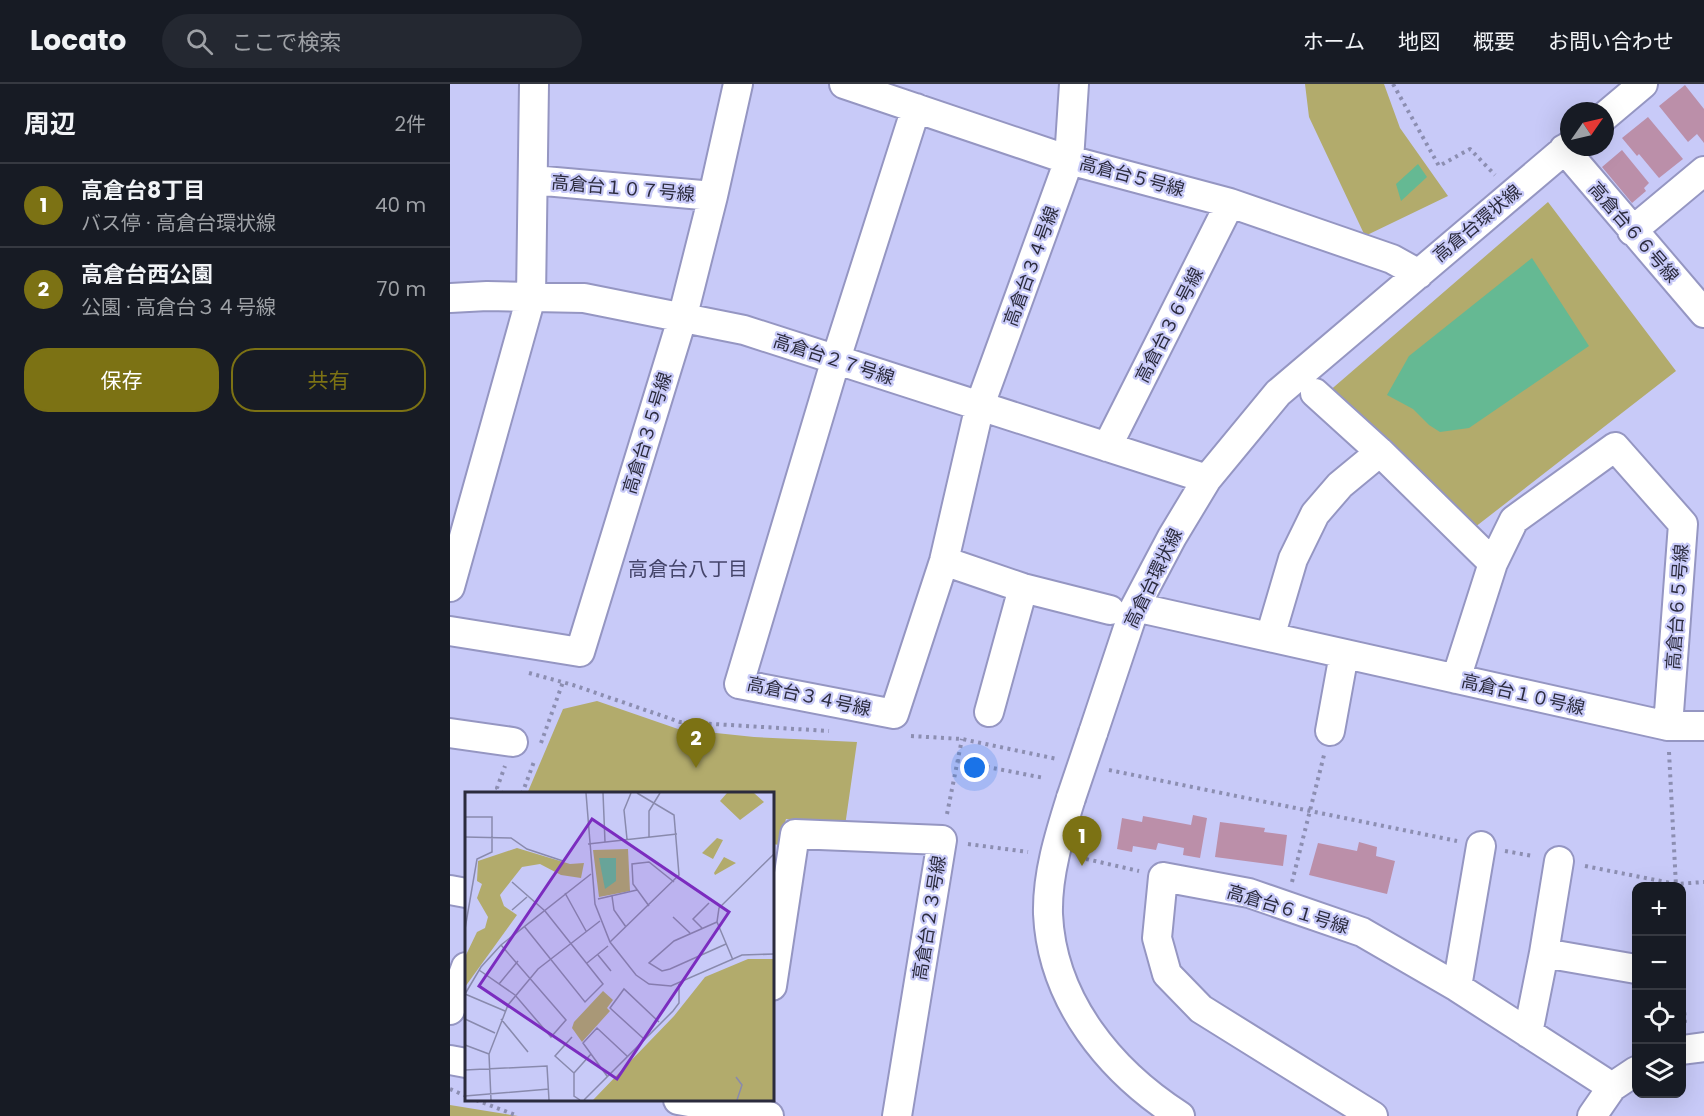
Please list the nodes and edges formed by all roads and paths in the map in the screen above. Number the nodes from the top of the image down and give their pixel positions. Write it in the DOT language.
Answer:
graph roads {
  1 [pos="534,84"];
  2 [pos="738,84"];
  3 [pos="844,84"];
  4 [pos="1074,84"];
  5 [pos="1393,84"];
  6 [pos="1644,84"];
  7 [pos="916,108"];
  8 [pos="1614,109"];
  9 [pos="1560,154"];
  10 [pos="1573,156"];
  11 [pos="1070,160"];
  12 [pos="1704,171"];
  13 [pos="1495,175"];
  14 [pos="533,180"];
  15 [pos="713,196"];
  16 [pos="1230,203"];
  17 [pos="1632,231"];
  18 [pos="1419,274"];
  19 [pos="531,297"];
  20 [pos="450,298"];
  21 [pos="1704,313"];
  22 [pos="682,319"];
  23 [pos="836,359"];
  24 [pos="1315,393"];
  25 [pos="980,405"];
  26 [pos="1107,447"];
  27 [pos="1380,452"];
  28 [pos="1207,480"];
  29 [pos="944,561"];
  30 [pos="1493,563"];
  31 [pos="450,587"];
  32 [pos="1023,588"];
  33 [pos="1122,608"];
  34 [pos="450,631"];
  35 [pos="1270,637"];
  36 [pos="1344,654"];
  37 [pos="1456,679"];
  38 [pos="564,682"];
  39 [pos="989,711"];
  40 [pos="1668,726"];
  41 [pos="1704,726"];
  42 [pos="1330,731"];
  43 [pos="450,733"];
  44 [pos="962,739"];
  45 [pos="513,742"];
  46 [pos="957,761"];
  47 [pos="1044,778"];
  48 [pos="523,792"];
  49 [pos="942,840"];
  50 [pos="1481,846"];
  51 [pos="1029,853"];
  52 [pos="1086,859"];
  53 [pos="1559,861"];
  54 [pos="1163,877"];
  55 [pos="1676,882"];
  56 [pos="450,890"];
  57 [pos="465,893"];
  58 [pos="1287,906"];
  59 [pos="1544,953"];
  60 [pos="1632,968"];
  61 [pos="465,970"];
  62 [pos="774,973"];
  63 [pos="1457,987"];
  64 [pos="1684,990"];
  65 [pos="450,1010"];
  66 [pos="1527,1033"];
  67 [pos="1691,1048"];
  68 [pos="450,1060"];
  69 [pos="465,1063"];
  70 [pos="1632,1074"];
  71 [pos="1612,1087"];
  72 [pos="450,1089"];
  73 [pos="465,1096"];
  74 [pos="479,1101"];
  75 [pos="686,1101"];
  76 [pos="759,1110"];
  77 [pos="1162,1111"];
  78 [pos="518,1116"];
  79 [pos="897,1116"];
  80 [pos="1373,1116"];
  81 [pos="1592,1116"];
  1 -- 14 [label="street"];
  2 -- 15 [label="street, 高倉台３５号線"];
  3 -- 7 [label="street, 高倉台５号線"];
  4 -- 11 [label="street, 高倉台３４号線"];
  5 -- 13 [label="path"];
  6 -- 8 [label="street"];
  7 -- 11 [label="street, 高倉台５号線"];
  7 -- 23 [label="street, 高倉台３４号線"];
  9 -- 18 [label="street, 高倉台環状線"];
  10 -- 17 [label="street, 高倉台６６号線"];
  11 -- 16 [label="street, 高倉台５号線"];
  11 -- 25 [label="street, 高倉台３４号線"];
  12 -- 17 [label="street"];
  14 -- 15 [label="street, 高倉台１０７号線"];
  14 -- 19 [label="street"];
  15 -- 22 [label="street, 高倉台３５号線"];
  16 -- 18 [label="street, 高倉台５号線"];
  16 -- 26 [label="street, 高倉台３６号線"];
  17 -- 21 [label="street, 高倉台６６号線"];
  18 -- 28 [label="street, 高倉台環状線"];
  19 -- 20 [label="street, 高倉台２７号線"];
  19 -- 22 [label="street, 高倉台２７号線"];
  19 -- 31 [label="street"];
  22 -- 23 [label="street, 高倉台２７号線"];
  22 -- 34 [label="street, 高倉台３５号線"];
  23 -- 25 [label="street, 高倉台２７号線"];
  23 -- 29 [label="street, 高倉台３４号線"];
  24 -- 27 [label="street"];
  25 -- 26 [label="street, 高倉台２７号線"];
  25 -- 29 [label="street, 高倉台３４号線"];
  26 -- 28 [label="street, 高倉台２７号線"];
  27 -- 30 [label="street"];
  27 -- 35 [label="street"];
  28 -- 33 [label="street, 高倉台環状線"];
  29 -- 32 [label="street, 高倉台１０号線"];
  30 -- 37 [label="street, 高倉台６５号線"];
  30 -- 40 [label="street, 高倉台６５号線"];
  32 -- 33 [label="street, 高倉台１０号線"];
  32 -- 39 [label="street"];
  33 -- 35 [label="street, 高倉台１０号線"];
  33 -- 77 [label="street, 高倉台環状線, bridge"];
  35 -- 36 [label="street, 高倉台１０号線"];
  36 -- 37 [label="street, 高倉台１０号線"];
  36 -- 42 [label="street"];
  37 -- 40 [label="street, 高倉台１０号線"];
  38 -- 48 [label="path"];
  40 -- 41 [label="street, 高倉台１０号線"];
  40 -- 55 [label="path"];
  42 -- 58 [label="path"];
  43 -- 45 [label="street"];
  44 -- 46 [label="path"];
  46 -- 47 [label="path"];
  46 -- 49 [label="path"];
  49 -- 51 [label="path"];
  49 -- 62 [label="street, 高倉台２３号線"];
  49 -- 79 [label="street, 高倉台２３号線"];
  50 -- 63 [label="street"];
  52 -- 54 [label="path"];
  53 -- 59 [label="street"];
  54 -- 58 [label="street, 高倉台６１号線"];
  54 -- 80 [label="street"];
  56 -- 57 [label="street"];
  58 -- 63 [label="street, 高倉台６１号線"];
  59 -- 60 [label="street"];
  59 -- 66 [label="street"];
  61 -- 65 [label="street"];
  63 -- 66 [label="street, 高倉台６１号線"];
  64 -- 67 [label="path"];
  66 -- 71 [label="street, 高倉台６１号線"];
  68 -- 69 [label="street"];
  70 -- 71 [label="street"];
  71 -- 81 [label="street"];
  72 -- 73 [label="path"];
  74 -- 78 [label="path"];
  75 -- 76 [label="street"];
}
